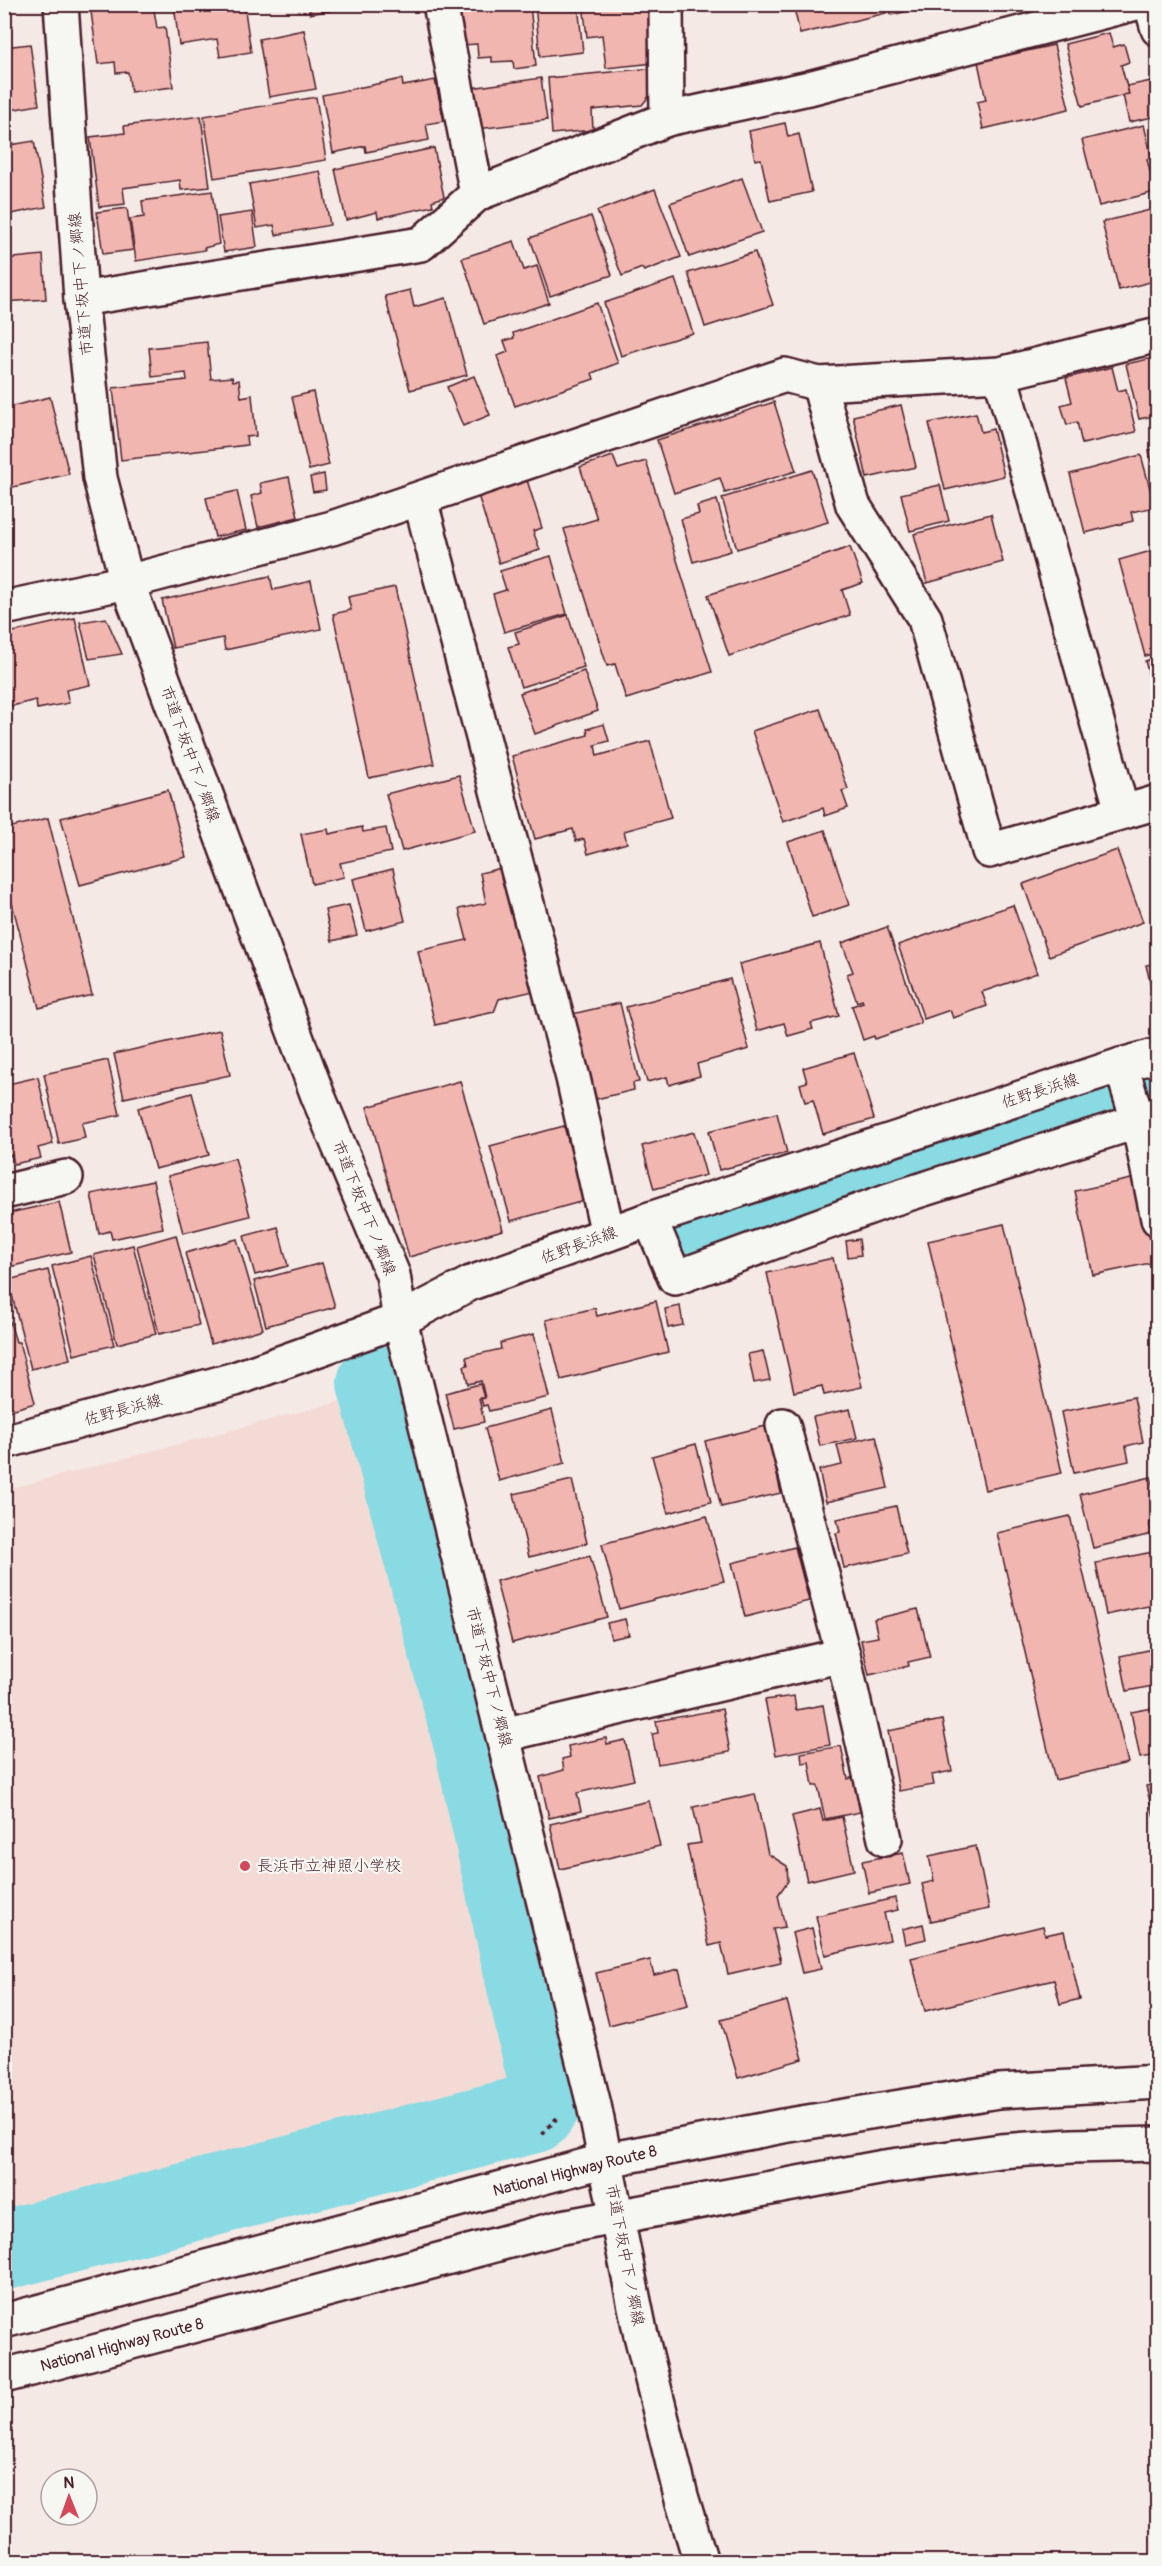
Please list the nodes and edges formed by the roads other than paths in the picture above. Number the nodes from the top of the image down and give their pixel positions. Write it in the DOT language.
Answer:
graph roads {
  1 [pos="61,4"];
  2 [pos="440,4"];
  3 [pos="666,4"];
  4 [pos="1132,4"];
  5 [pos="1151,4"];
  6 [pos="1158,29"];
  7 [pos="667,119"];
  8 [pos="477,194"];
  9 [pos="81,299"];
  10 [pos="1158,335"];
  11 [pos="1000,374"];
  12 [pos="819,384"];
  13 [pos="420,499"];
  14 [pos="127,582"];
  15 [pos="4,608"];
  16 [pos="1158,802"];
  17 [pos="1122,811"];
  18 [pos="1158,1055"];
  19 [pos="1135,1098"];
  20 [pos="66,1177"];
  21 [pos="4,1192"];
  22 [pos="1158,1219"];
  23 [pos="608,1234"];
  24 [pos="658,1239"];
  25 [pos="400,1320"];
  26 [pos="783,1425"];
  27 [pos="4,1442"];
  28 [pos="843,1655"];
  29 [pos="503,1735"];
  30 [pos="885,1839"];
  31 [pos="1158,2082"];
  32 [pos="1158,2144"];
  33 [pos="607,2160"];
  34 [pos="618,2216"];
  35 [pos="4,2321"];
  36 [pos="4,2376"];
  37 [pos="701,2562"];
  1 -- 9 [label="main road, 市道下坂中下ノ郷線"];
  2 -- 8 [label="main road"];
  3 -- 7 [label="main road"];
  4 -- 7 [label="main road"];
  5 -- 6 [label="main road"];
  7 -- 8 [label="main road"];
  8 -- 9 [label="main road"];
  9 -- 14 [label="main road, 市道下坂中下ノ郷線"];
  10 -- 11 [label="main road"];
  11 -- 12 [label="main road"];
  11 -- 17 [label="main road"];
  12 -- 13 [label="main road"];
  12 -- 17 [label="main road"];
  13 -- 14 [label="main road"];
  13 -- 23 [label="main road"];
  14 -- 15 [label="main road"];
  14 -- 25 [label="main road, 市道下坂中下ノ郷線"];
  16 -- 17 [label="main road"];
  18 -- 19 [label="main road, 佐野長浜線"];
  19 -- 22 [label="main road"];
  19 -- 24 [label="main road, 佐野長浜線"];
  19 -- 24 [label="main road"];
  20 -- 21 [label="main road"];
  23 -- 24 [label="main road, 佐野長浜線"];
  23 -- 25 [label="main road, 佐野長浜線"];
  25 -- 27 [label="main road, 佐野長浜線"];
  25 -- 29 [label="main road, 市道下坂中下ノ郷線"];
  26 -- 28 [label="main road"];
  28 -- 29 [label="main road"];
  28 -- 30 [label="main road"];
  29 -- 33 [label="main road, 市道下坂中下ノ郷線"];
  31 -- 33 [label="main road, National Highway Route 8"];
  32 -- 34 [label="main road, National Highway Route 8"];
  33 -- 34 [label="main road, 市道下坂中下ノ郷線"];
  33 -- 35 [label="main road, National Highway Route 8"];
  34 -- 36 [label="main road, National Highway Route 8"];
  34 -- 37 [label="main road, 市道下坂中下ノ郷線"];
}
